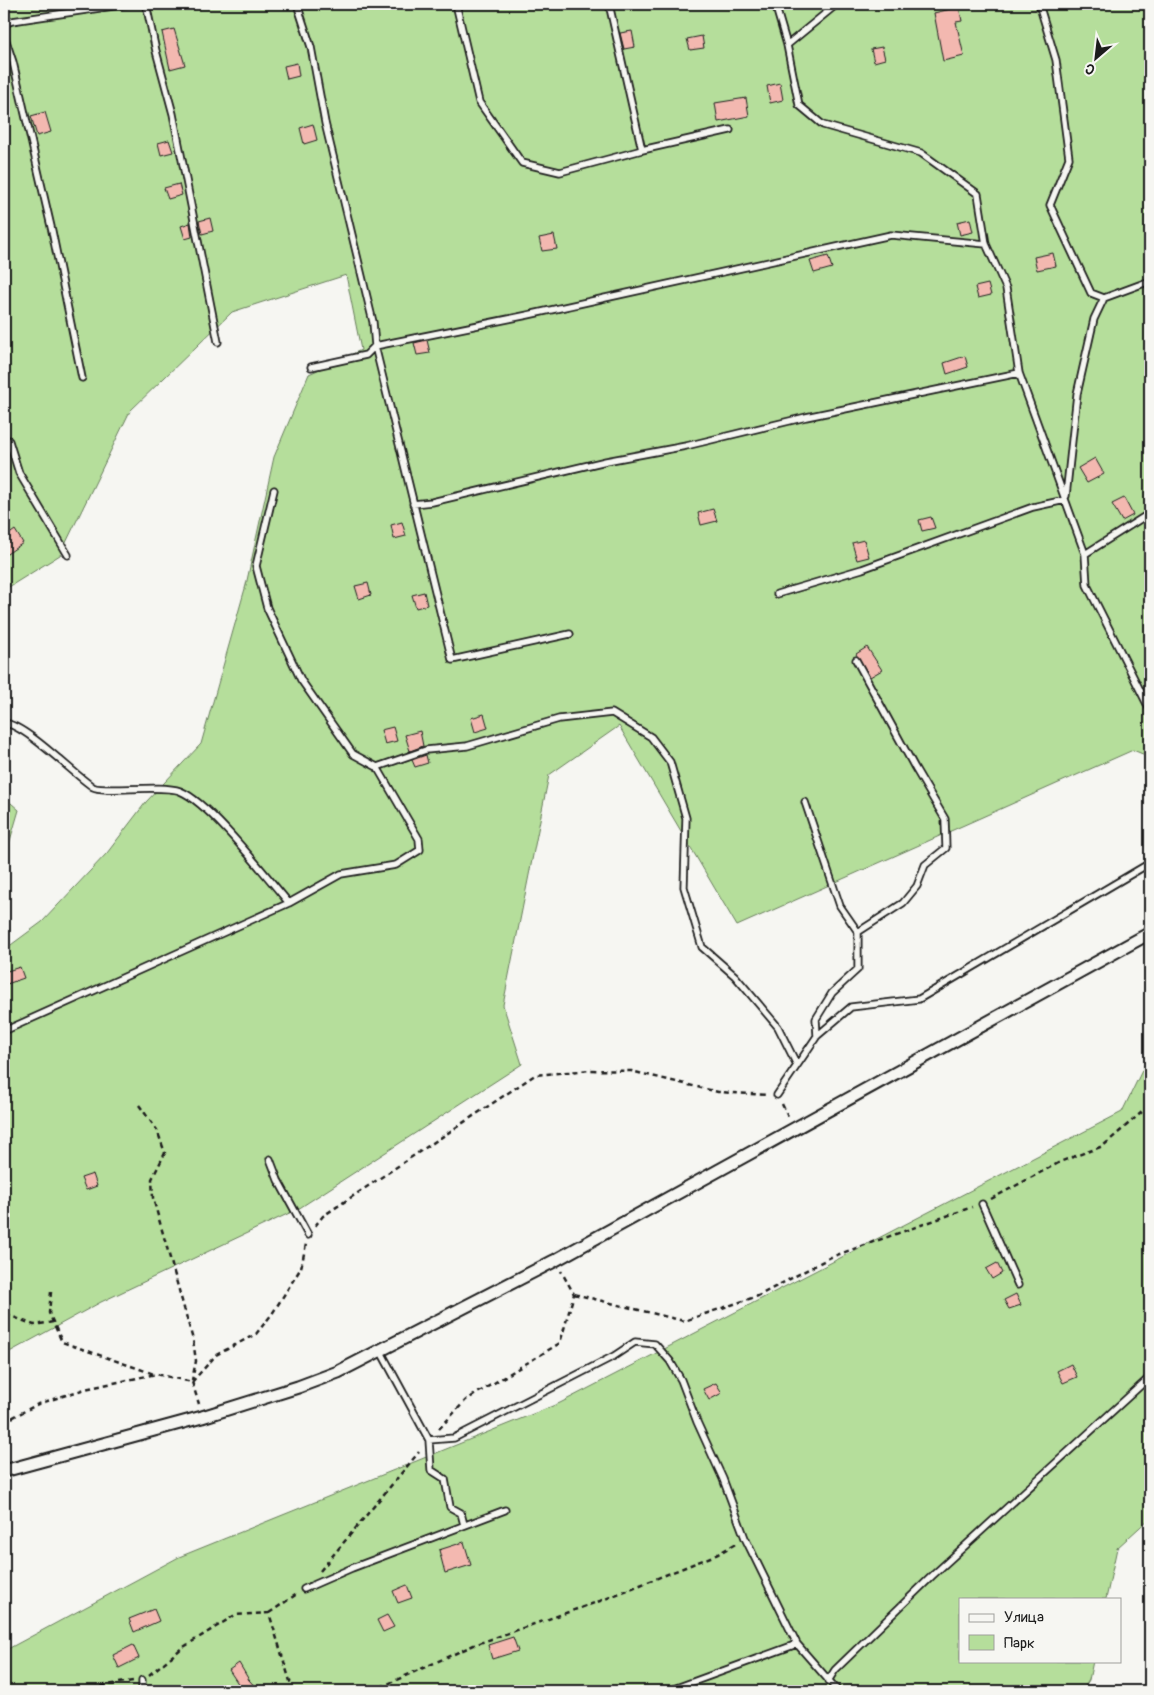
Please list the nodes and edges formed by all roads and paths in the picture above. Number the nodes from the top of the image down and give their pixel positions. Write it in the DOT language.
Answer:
graph roads {
  1 [pos="127,4"];
  2 [pos="146,4"];
  3 [pos="297,4"];
  4 [pos="456,4"];
  5 [pos="609,4"];
  6 [pos="775,4"];
  7 [pos="837,4"];
  8 [pos="1039,4"];
  9 [pos="4,24"];
  10 [pos="4,35"];
  11 [pos="788,45"];
  12 [pos="730,130"];
  13 [pos="642,150"];
  14 [pos="986,244"];
  15 [pos="1150,281"];
  16 [pos="1104,298"];
  17 [pos="218,342"];
  18 [pos="375,346"];
  19 [pos="311,367"];
  20 [pos="1019,373"];
  21 [pos="82,378"];
  22 [pos="4,437"];
  23 [pos="274,490"];
  24 [pos="1066,500"];
  25 [pos="413,504"];
  26 [pos="1150,513"];
  27 [pos="1085,554"];
  28 [pos="68,555"];
  29 [pos="777,594"];
  30 [pos="570,634"];
  31 [pos="856,660"];
  32 [pos="1150,710"];
  33 [pos="4,724"];
  34 [pos="377,767"];
  35 [pos="805,802"];
  36 [pos="1150,863"];
  37 [pos="289,903"];
  38 [pos="858,932"];
  39 [pos="1150,933"];
  40 [pos="4,1031"];
  41 [pos="816,1036"];
  42 [pos="797,1065"];
  43 [pos="777,1095"];
  44 [pos="139,1105"];
  45 [pos="1150,1105"];
  46 [pos="794,1129"];
  47 [pos="270,1158"];
  48 [pos="982,1204"];
  49 [pos="308,1235"];
  50 [pos="554,1261"];
  51 [pos="1018,1286"];
  52 [pos="51,1292"];
  53 [pos="6,1314"];
  54 [pos="53,1322"];
  55 [pos="380,1350"];
  56 [pos="156,1374"];
  57 [pos="1150,1377"];
  58 [pos="192,1382"];
  59 [pos="202,1416"];
  60 [pos="4,1422"];
  61 [pos="429,1440"];
  62 [pos="4,1471"];
  63 [pos="505,1510"];
  64 [pos="464,1525"];
  65 [pos="745,1538"];
  66 [pos="304,1589"];
  67 [pos="796,1644"];
  68 [pos="142,1680"];
  69 [pos="828,1681"];
  70 [pos="84,1691"];
  71 [pos="142,1691"];
  72 [pos="292,1691"];
  73 [pos="372,1691"];
  74 [pos="668,1691"];
  75 [pos="838,1691"];
  1 -- 9 [label="lane"];
  2 -- 17 [label="lane"];
  3 -- 18 [label="lane"];
  4 -- 13 [label="lane"];
  5 -- 13 [label="lane"];
  6 -- 11 [label="lane"];
  7 -- 11 [label="lane"];
  8 -- 16 [label="lane"];
  10 -- 21 [label="lane"];
  11 -- 14 [label="lane"];
  12 -- 13 [label="lane"];
  14 -- 18 [label="lane"];
  14 -- 20 [label="lane"];
  15 -- 16 [label="lane"];
  16 -- 24 [label="lane"];
  18 -- 19 [label="lane"];
  18 -- 25 [label="lane"];
  20 -- 24 [label="lane"];
  20 -- 25 [label="lane"];
  22 -- 28 [label="lane"];
  23 -- 34 [label="lane"];
  24 -- 27 [label="lane"];
  24 -- 29 [label="lane"];
  25 -- 30 [label="lane"];
  26 -- 27 [label="lane"];
  27 -- 32 [label="lane"];
  31 -- 38 [label="lane"];
  33 -- 37 [label="lane"];
  34 -- 37 [label="lane"];
  34 -- 42 [label="lane"];
  35 -- 38 [label="lane"];
  36 -- 41 [label="lane"];
  37 -- 40 [label="lane"];
  38 -- 41 [label="lane"];
  39 -- 46 [label="street"];
  41 -- 42 [label="lane"];
  42 -- 43 [label="lane"];
  43 -- 46 [label="path"];
  43 -- 49 [label="path"];
  44 -- 58 [label="path"];
  45 -- 48 [label="path"];
  46 -- 50 [label="street"];
  47 -- 49 [label="lane"];
  48 -- 50 [label="path"];
  48 -- 51 [label="lane"];
  49 -- 58 [label="path"];
  50 -- 55 [label="street"];
  52 -- 54 [label="path"];
  53 -- 54 [label="path"];
  54 -- 56 [label="path"];
  55 -- 59 [label="street"];
  55 -- 61 [label="lane"];
  56 -- 58 [label="path"];
  56 -- 60 [label="path"];
  57 -- 69 [label="lane"];
  58 -- 59 [label="path"];
  59 -- 62 [label="street"];
  61 -- 64 [label="lane"];
  61 -- 65 [label="lane"];
  63 -- 64 [label="lane"];
  64 -- 66 [label="lane"];
  65 -- 67 [label="lane"];
  65 -- 73 [label="path"];
  67 -- 69 [label="lane"];
  67 -- 74 [label="lane"];
  68 -- 70 [label="path"];
  68 -- 71 [label="lane"];
  68 -- 72 [label="path"];
  69 -- 75 [label="lane"];
}
